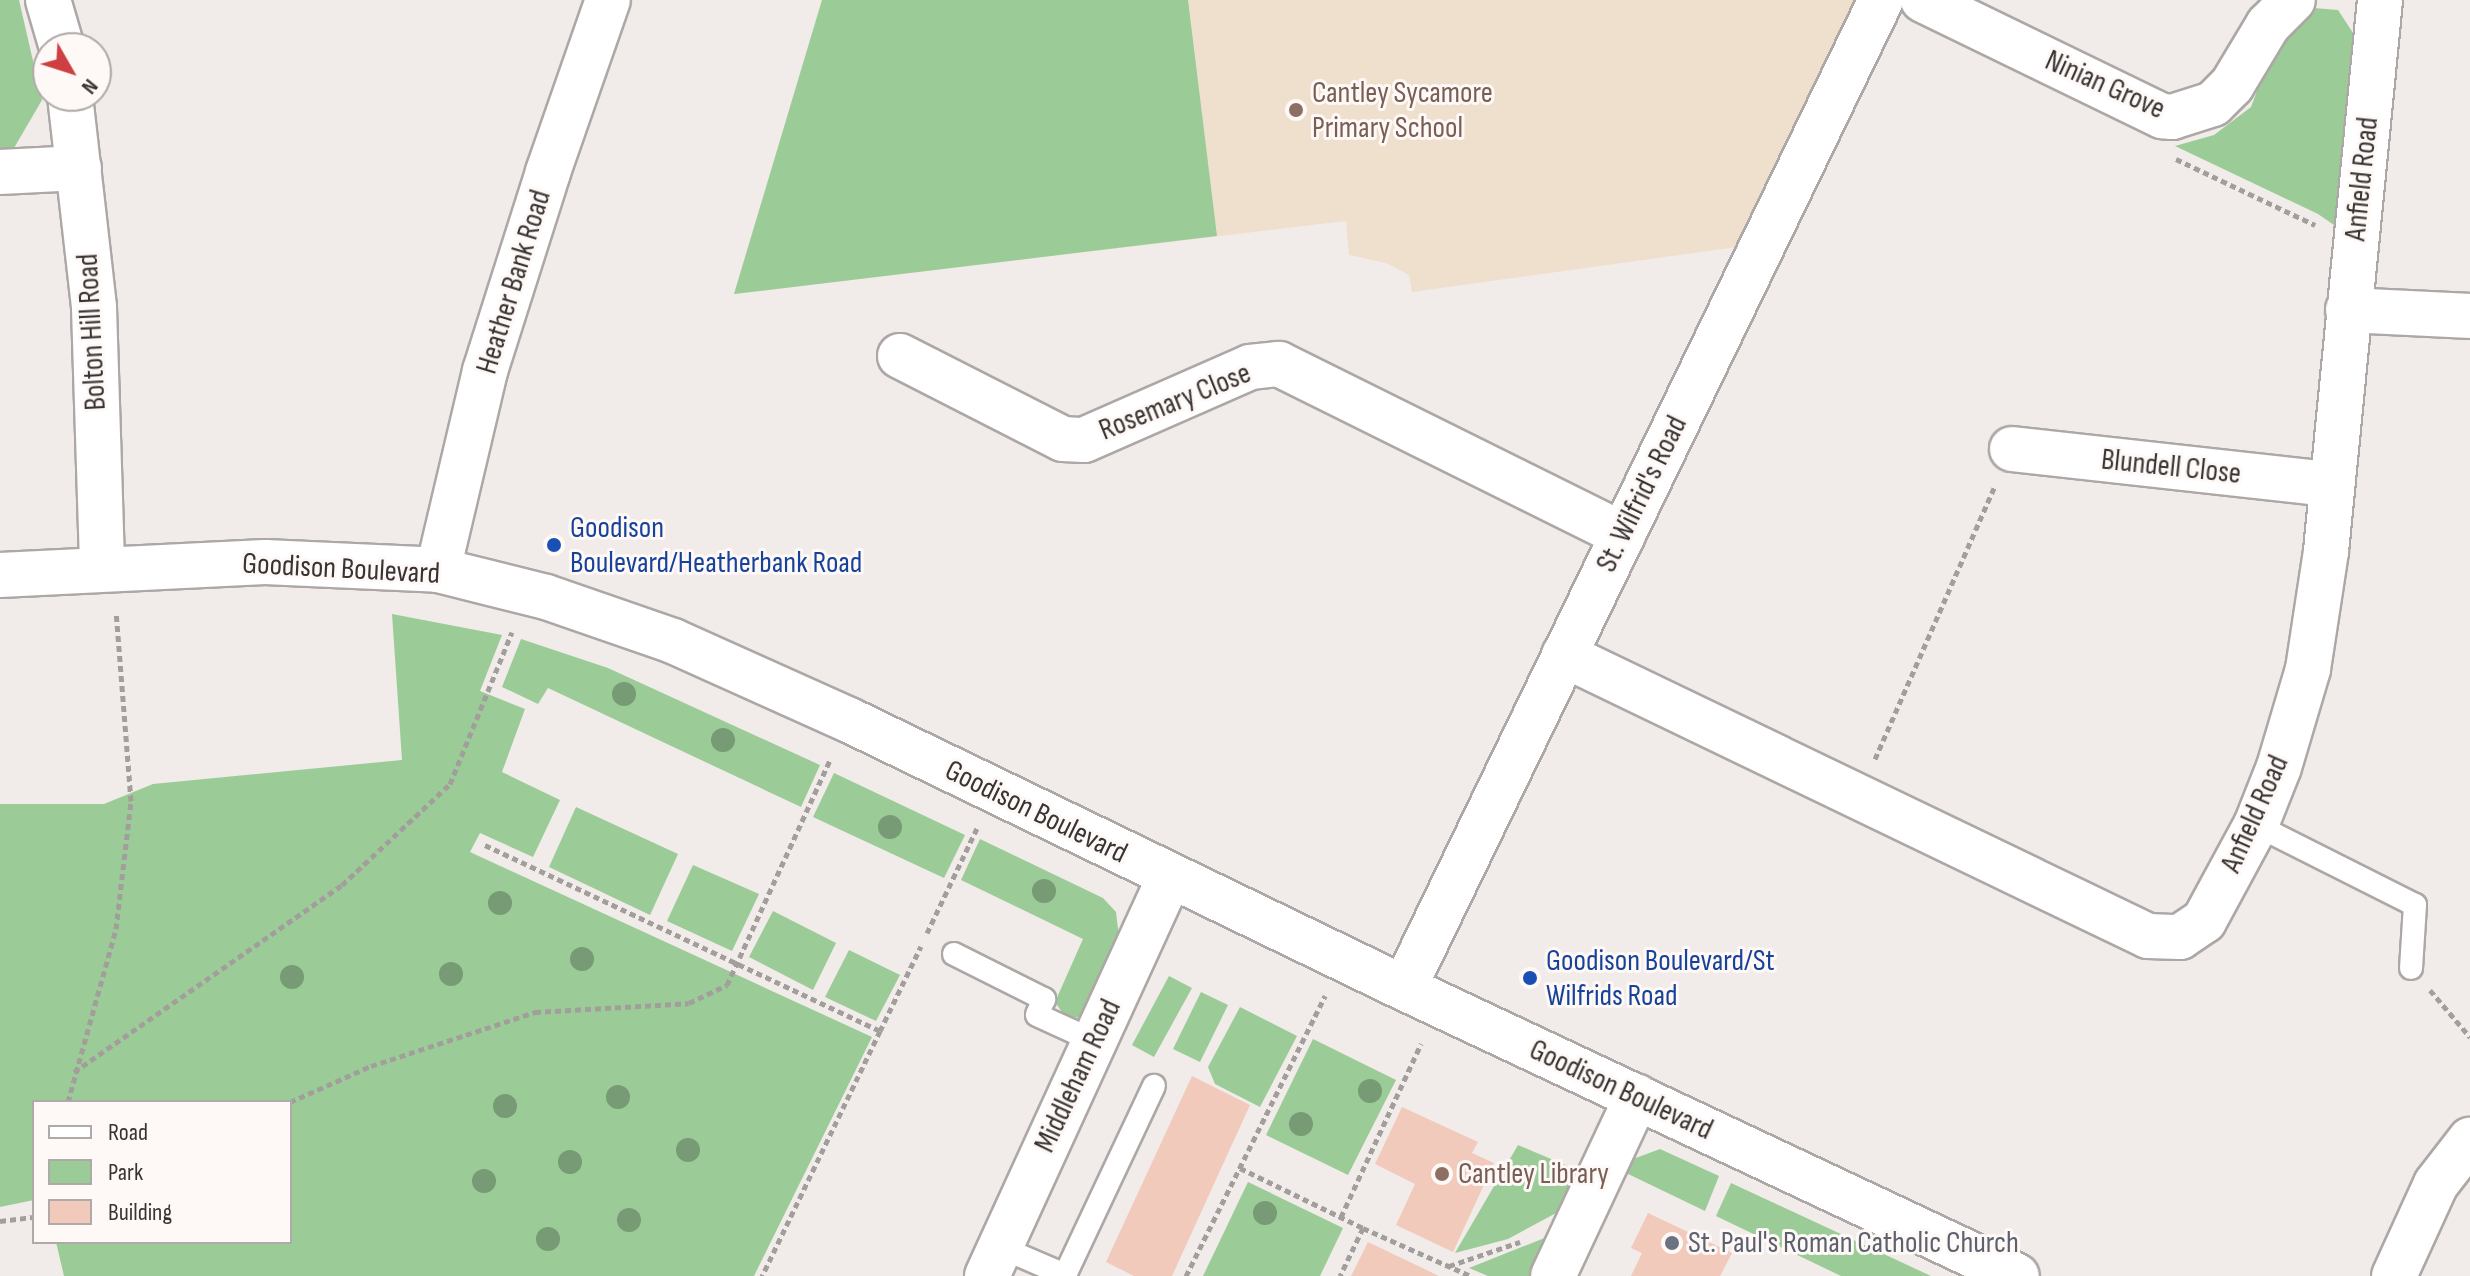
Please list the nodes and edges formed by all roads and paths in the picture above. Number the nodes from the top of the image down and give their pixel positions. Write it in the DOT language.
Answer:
graph roads {
  1 [pos="48,0"];
  2 [pos="608,0"];
  3 [pos="1923,0"];
  4 [pos="2293,0"];
  5 [pos="2380,0"];
  6 [pos="1870,4"];
  7 [pos="57,32"];
  8 [pos="72,112"];
  9 [pos="2172,117"];
  10 [pos="79,168"];
  11 [pos="0,172"];
  12 [pos="2355,252"];
  13 [pos="2348,310"];
  14 [pos="2470,316"];
  15 [pos="900,356"];
  16 [pos="2012,449"];
  17 [pos="2330,484"];
  18 [pos="1623,535"];
  19 [pos="107,568"];
  20 [pos="438,570"];
  21 [pos="0,575"];
  22 [pos="528,592"];
  23 [pos="1564,655"];
  24 [pos="849,720"];
  25 [pos="994,793"];
  26 [pos="1858,799"];
  27 [pos="2256,825"];
  28 [pos="485,845"];
  29 [pos="1170,876"];
  30 [pos="954,954"];
  31 [pos="1343,959"];
  32 [pos="736,964"];
  33 [pos="2411,968"];
  34 [pos="1421,996"];
  35 [pos="880,1031"];
  36 [pos="2470,1037"];
  37 [pos="1094,1041"];
  38 [pos="74,1072"];
  39 [pos="1154,1086"];
  40 [pos="1637,1097"];
  41 [pos="68,1100"];
  42 [pos="292,1101"];
  43 [pos="2470,1140"];
  44 [pos="1240,1168"];
  45 [pos="32,1217"];
  46 [pos="1341,1217"];
  47 [pos="0,1221"];
  48 [pos="1363,1228"];
  49 [pos="1524,1240"];
  50 [pos="993,1262"];
  51 [pos="1449,1266"];
  52 [pos="2009,1274"];
  53 [pos="1067,1275"];
  54 [pos="762,1276"];
  55 [pos="1186,1276"];
  56 [pos="1340,1276"];
  57 [pos="1471,1276"];
  58 [pos="1553,1276"];
  59 [pos="2394,1276"];
  1 -- 7 [label="street"];
  2 -- 20 [label="street, Heather Bank Road"];
  3 -- 9 [label="street, Ninian Grove"];
  4 -- 9 [label="street, Ninian Grove"];
  5 -- 12 [label="street, Anfield Road"];
  6 -- 18 [label="street, St. Wilfrid's Road"];
  8 -- 10 [label="street, Bolton Hill Road"];
  9 -- 12 [label="path"];
  10 -- 11 [label="street"];
  10 -- 19 [label="street, Bolton Hill Road"];
  12 -- 13 [label="street, Anfield Road"];
  13 -- 14 [label="street"];
  13 -- 17 [label="street, Anfield Road"];
  15 -- 18 [label="street, Rosemary Close"];
  16 -- 17 [label="street, Blundell Close"];
  16 -- 26 [label="path"];
  17 -- 27 [label="street, Anfield Road"];
  18 -- 23 [label="street, St. Wilfrid's Road"];
  19 -- 20 [label="street, Goodison Boulevard"];
  19 -- 21 [label="street, Goodison Boulevard"];
  19 -- 38 [label="path"];
  20 -- 22 [label="street, Goodison Boulevard"];
  22 -- 24 [label="street, Goodison Boulevard"];
  22 -- 38 [label="path"];
  23 -- 26 [label="street, Anfield Road"];
  23 -- 34 [label="street, St. Wilfrid's Road"];
  24 -- 25 [label="street, Goodison Boulevard"];
  24 -- 32 [label="path"];
  25 -- 29 [label="street, Goodison Boulevard"];
  25 -- 35 [label="path"];
  26 -- 27 [label="street, Anfield Road"];
  27 -- 33 [label="lane"];
  28 -- 32 [label="path"];
  29 -- 31 [label="street, Goodison Boulevard"];
  29 -- 37 [label="street, Middleham Road"];
  30 -- 37 [label="lane"];
  31 -- 34 [label="street, Goodison Boulevard"];
  31 -- 44 [label="path"];
  32 -- 35 [label="path"];
  32 -- 42 [label="path"];
  33 -- 36 [label="path"];
  34 -- 40 [label="street, Goodison Boulevard"];
  34 -- 46 [label="path"];
  35 -- 54 [label="path"];
  37 -- 50 [label="street, Middleham Road"];
  38 -- 41 [label="path"];
  39 -- 53 [label="lane"];
  40 -- 52 [label="street, Goodison Boulevard"];
  40 -- 58 [label="street"];
  43 -- 59 [label="street"];
  44 -- 46 [label="path"];
  44 -- 55 [label="path"];
  45 -- 47 [label="path"];
  46 -- 48 [label="path"];
  48 -- 51 [label="path"];
  48 -- 56 [label="path"];
  49 -- 51 [label="path"];
  50 -- 53 [label="lane"];
  51 -- 57 [label="path"];
}
